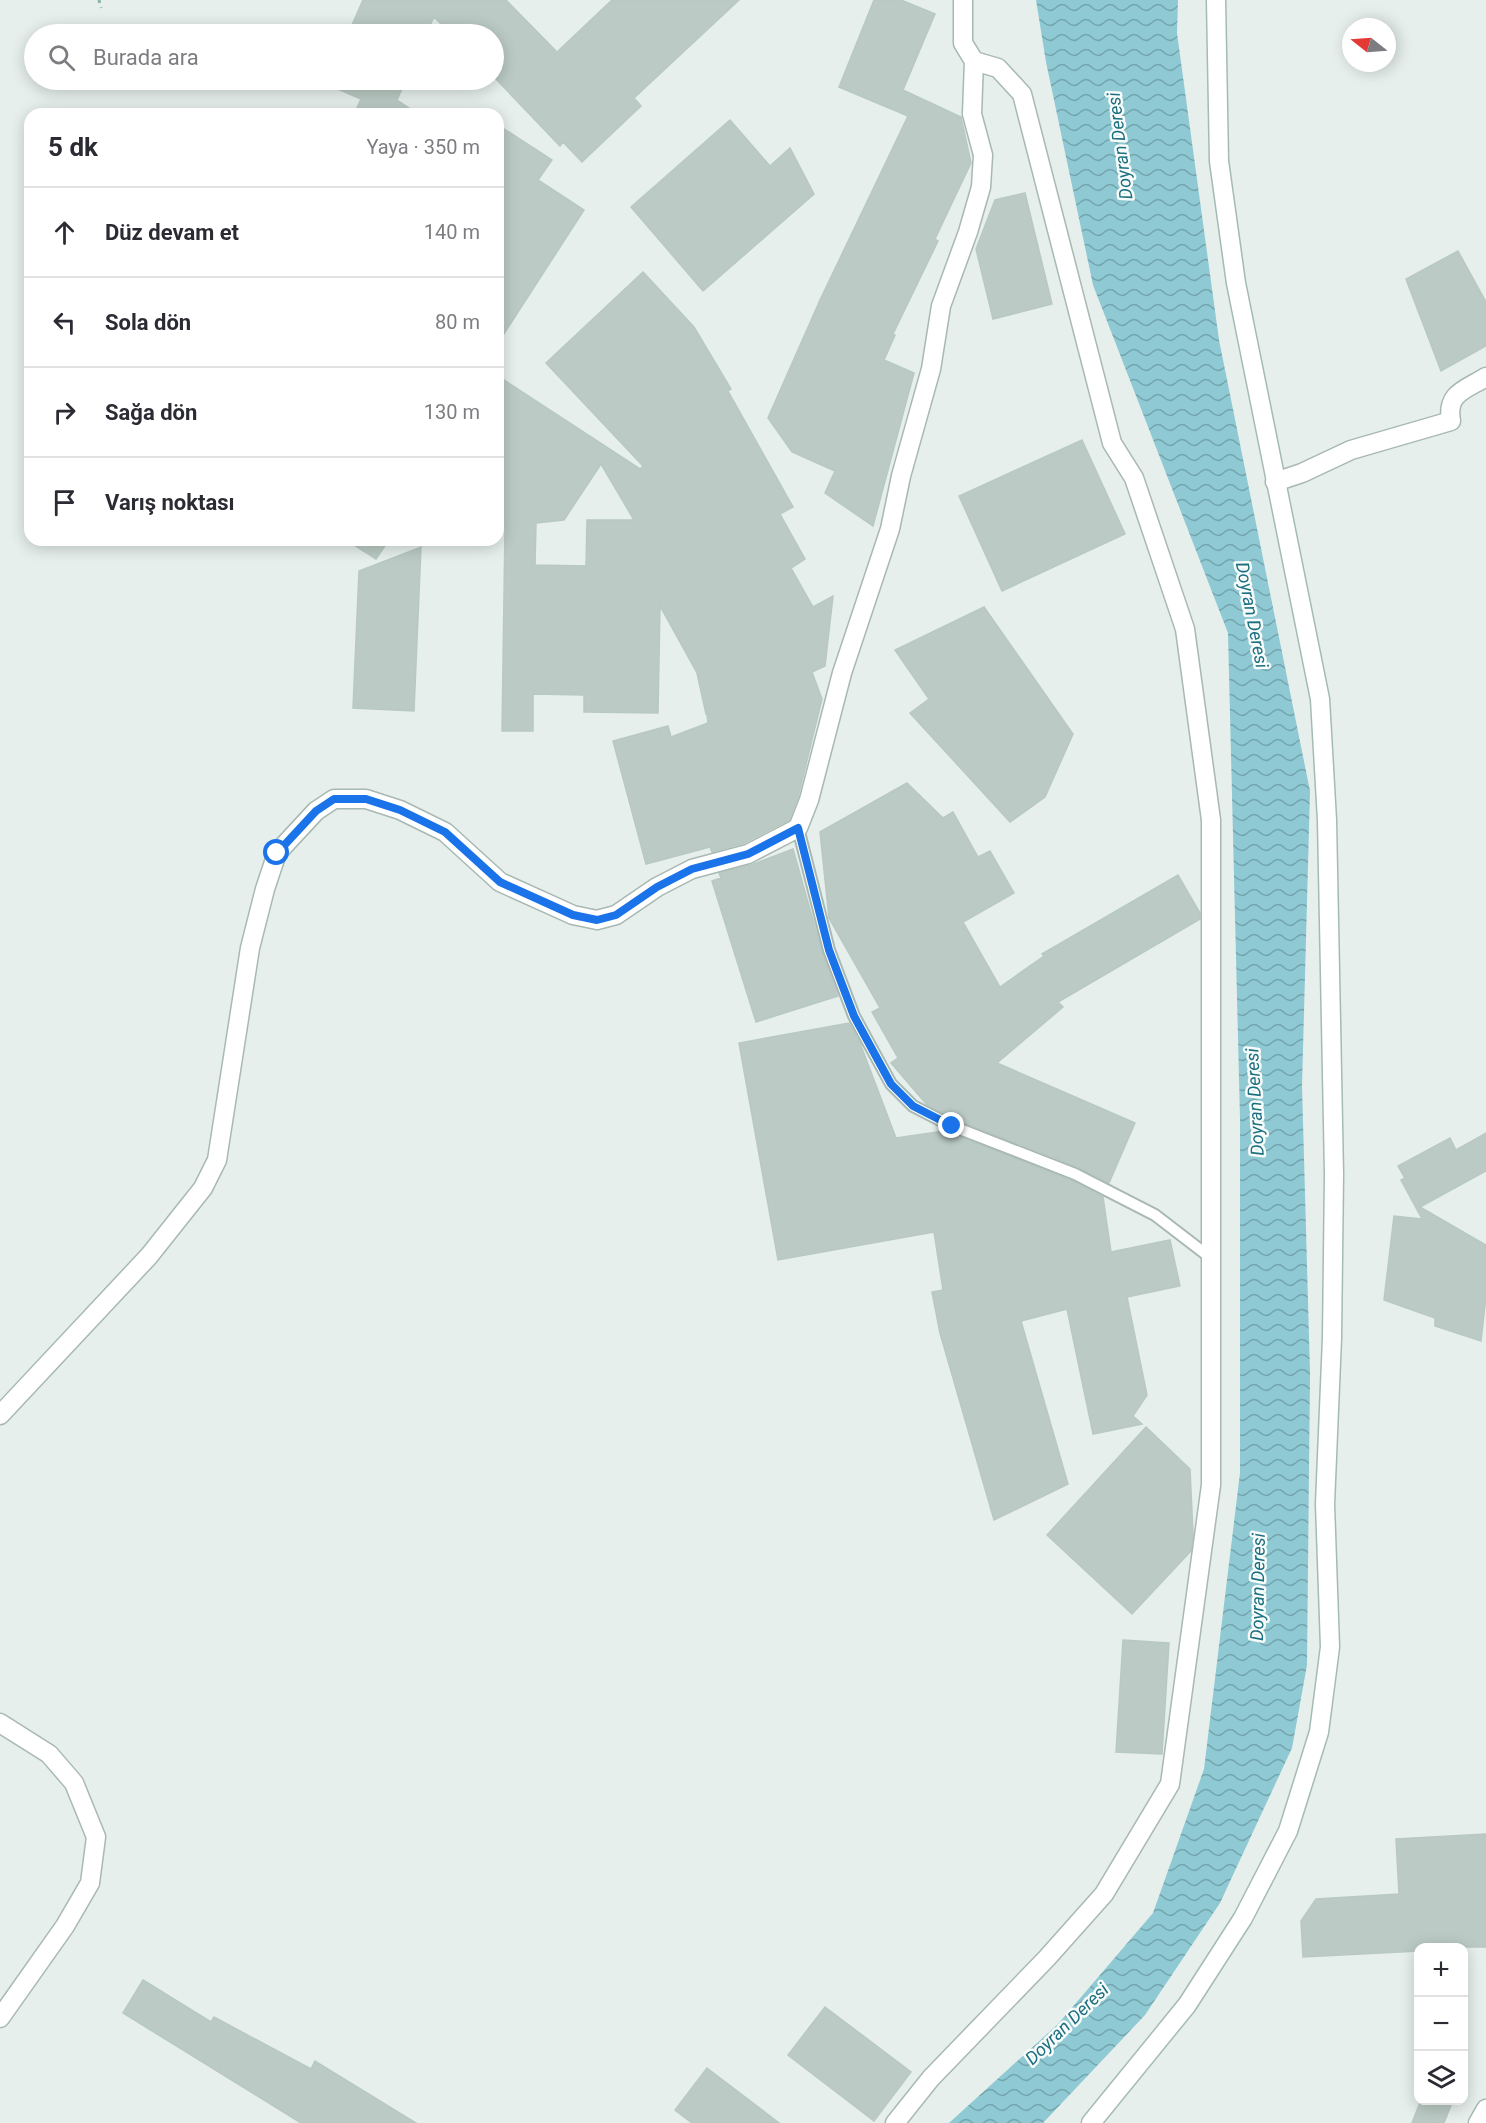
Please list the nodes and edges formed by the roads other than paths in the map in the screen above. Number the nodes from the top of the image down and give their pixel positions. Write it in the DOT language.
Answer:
graph roads {
  1 [pos="963,0"];
  2 [pos="1216,0"];
  3 [pos="974,61"];
  4 [pos="1486,377"];
  5 [pos="1275,482"];
  6 [pos="798,828"];
  7 [pos="1211,1258"];
  8 [pos="0,1415"];
  9 [pos="0,1723"];
  10 [pos="0,2018"];
  11 [pos="1486,2109"];
  12 [pos="895,2123"];
  13 [pos="1091,2123"];
  14 [pos="1478,2123"];
  1 -- 3 [label="street"];
  2 -- 5 [label="street"];
  3 -- 6 [label="street"];
  3 -- 7 [label="street"];
  4 -- 5 [label="street"];
  5 -- 13 [label="street"];
  6 -- 7 [label="lane"];
  6 -- 8 [label="street"];
  7 -- 12 [label="street"];
  9 -- 10 [label="street"];
  11 -- 14 [label="street"];
}
